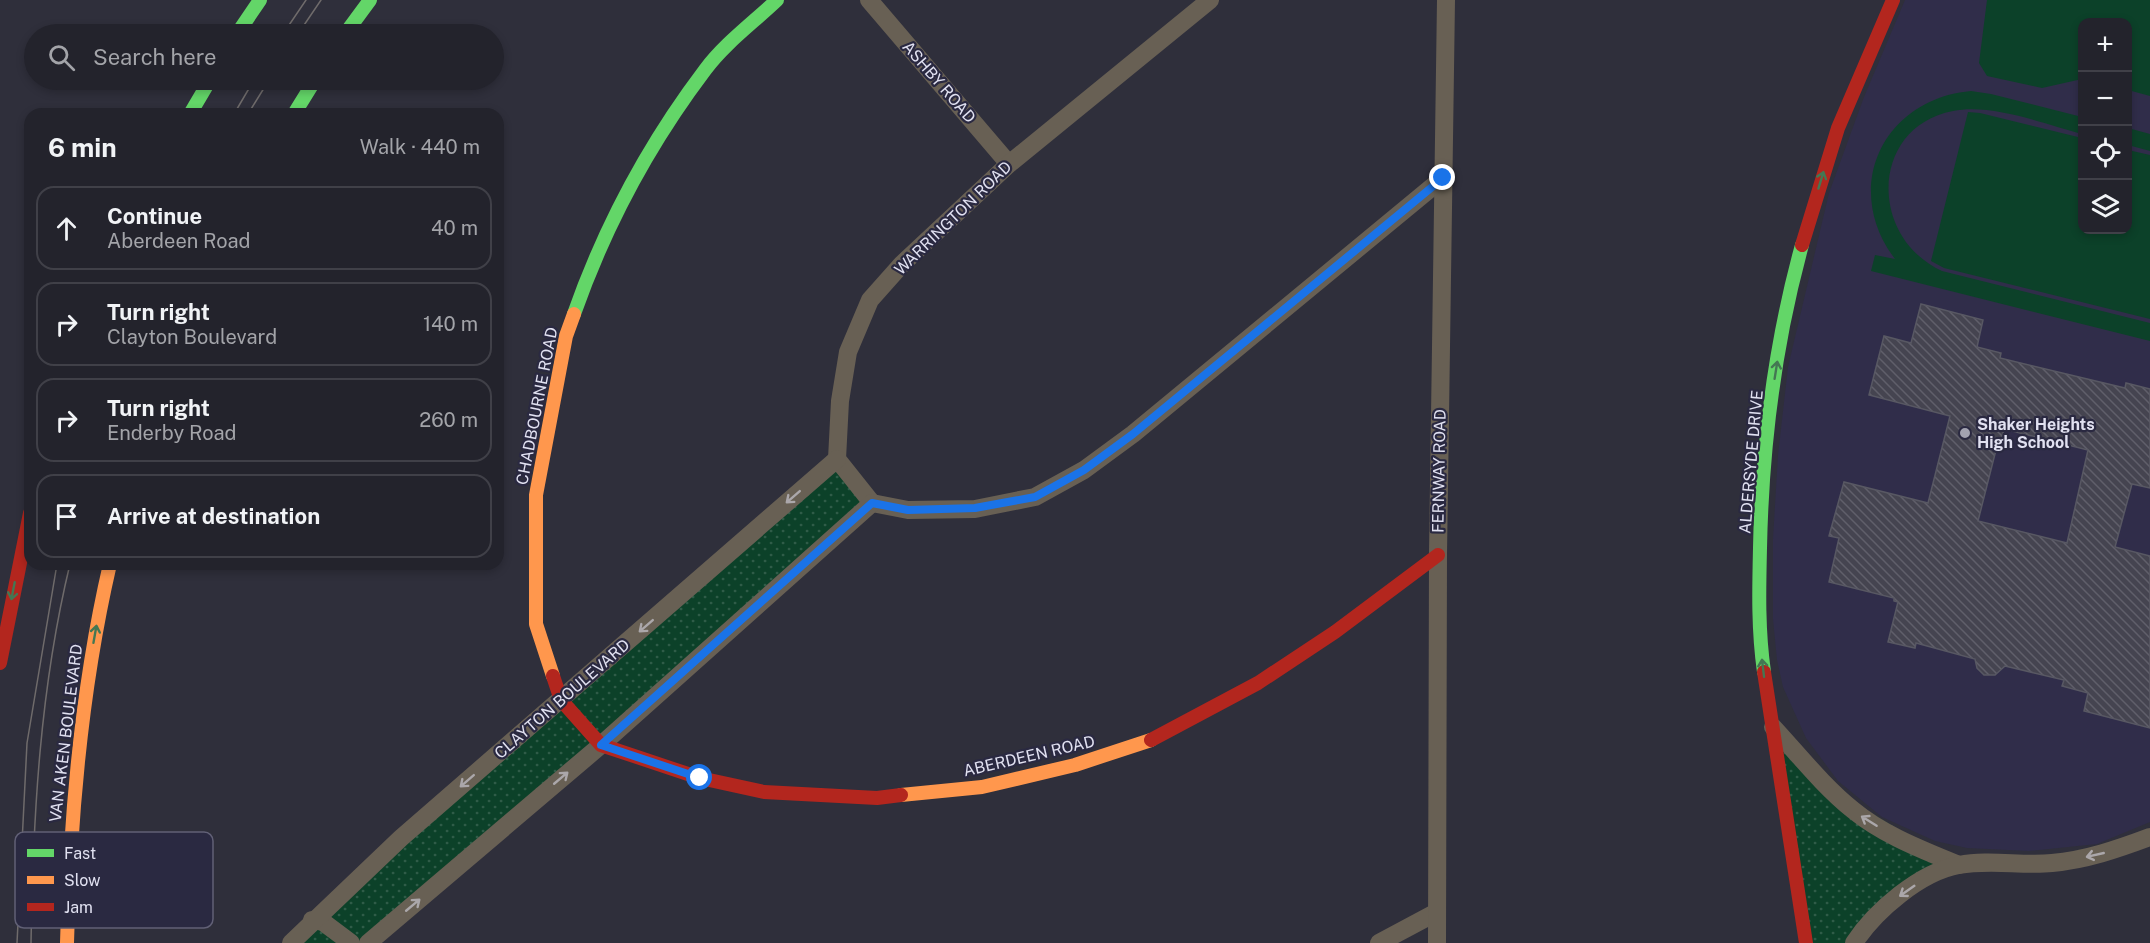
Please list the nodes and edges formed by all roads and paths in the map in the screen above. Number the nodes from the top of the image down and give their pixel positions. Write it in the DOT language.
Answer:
graph roads {
  1 [pos="260,0"];
  2 [pos="370,0"];
  3 [pos="777,0"];
  4 [pos="869,0"];
  5 [pos="1210,0"];
  6 [pos="1446,0"];
  7 [pos="1893,0"];
  8 [pos="244,24"];
  9 [pos="352,24"];
  10 [pos="204,90"];
  11 [pos="309,90"];
  12 [pos="194,108"];
  13 [pos="298,108"];
  14 [pos="1009,164"];
  15 [pos="1443,178"];
  16 [pos="837,459"];
  17 [pos="872,503"];
  18 [pos="24,543"];
  19 [pos="1438,555"];
  20 [pos="109,570"];
  21 [pos="0,663"];
  22 [pos="561,700"];
  23 [pos="1773,726"];
  24 [pos="601,745"];
  25 [pos="70,832"];
  26 [pos="2150,837"];
  27 [pos="1959,865"];
  28 [pos="1437,912"];
  29 [pos="312,920"];
  30 [pos="67,928"];
  31 [pos="67,943"];
  32 [pos="291,943"];
  33 [pos="351,943"];
  34 [pos="368,943"];
  35 [pos="1378,943"];
  36 [pos="1437,943"];
  37 [pos="1806,943"];
  38 [pos="1854,943"];
  1 -- 8 [label="street"];
  2 -- 9 [label="street"];
  3 -- 22 [label="street, CHADBOURNE ROAD"];
  4 -- 14 [label="street, ASHBY ROAD"];
  5 -- 14 [label="street, WARRINGTON ROAD"];
  6 -- 15 [label="street, FERNWAY ROAD"];
  23 -- 7 [label="street, ALDERSYDE DRIVE, one-way"];
  10 -- 12 [label="street"];
  11 -- 13 [label="street"];
  14 -- 16 [label="street, WARRINGTON ROAD"];
  15 -- 17 [label="street"];
  15 -- 19 [label="street, FERNWAY ROAD"];
  16 -- 17 [label="street"];
  16 -- 22 [label="street, CLAYTON BOULEVARD, one-way"];
  17 -- 24 [label="street"];
  18 -- 21 [label="street, one-way"];
  19 -- 24 [label="street, ABERDEEN ROAD"];
  19 -- 28 [label="street, FERNWAY ROAD"];
  25 -- 20 [label="street, VAN AKEN BOULEVARD, one-way"];
  22 -- 24 [label="street, ABERDEEN ROAD"];
  22 -- 29 [label="street, CLAYTON BOULEVARD, one-way"];
  27 -- 23 [label="street, one-way"];
  23 -- 37 [label="street, ALDERSYDE DRIVE"];
  34 -- 24 [label="street, one-way"];
  26 -- 27 [label="street, one-way"];
  27 -- 38 [label="street, one-way"];
  28 -- 35 [label="street"];
  28 -- 36 [label="street, FERNWAY ROAD"];
  29 -- 32 [label="street, CLAYTON BOULEVARD"];
  29 -- 33 [label="street"];
  31 -- 30 [label="street, VAN AKEN BOULEVARD, one-way"];
}
